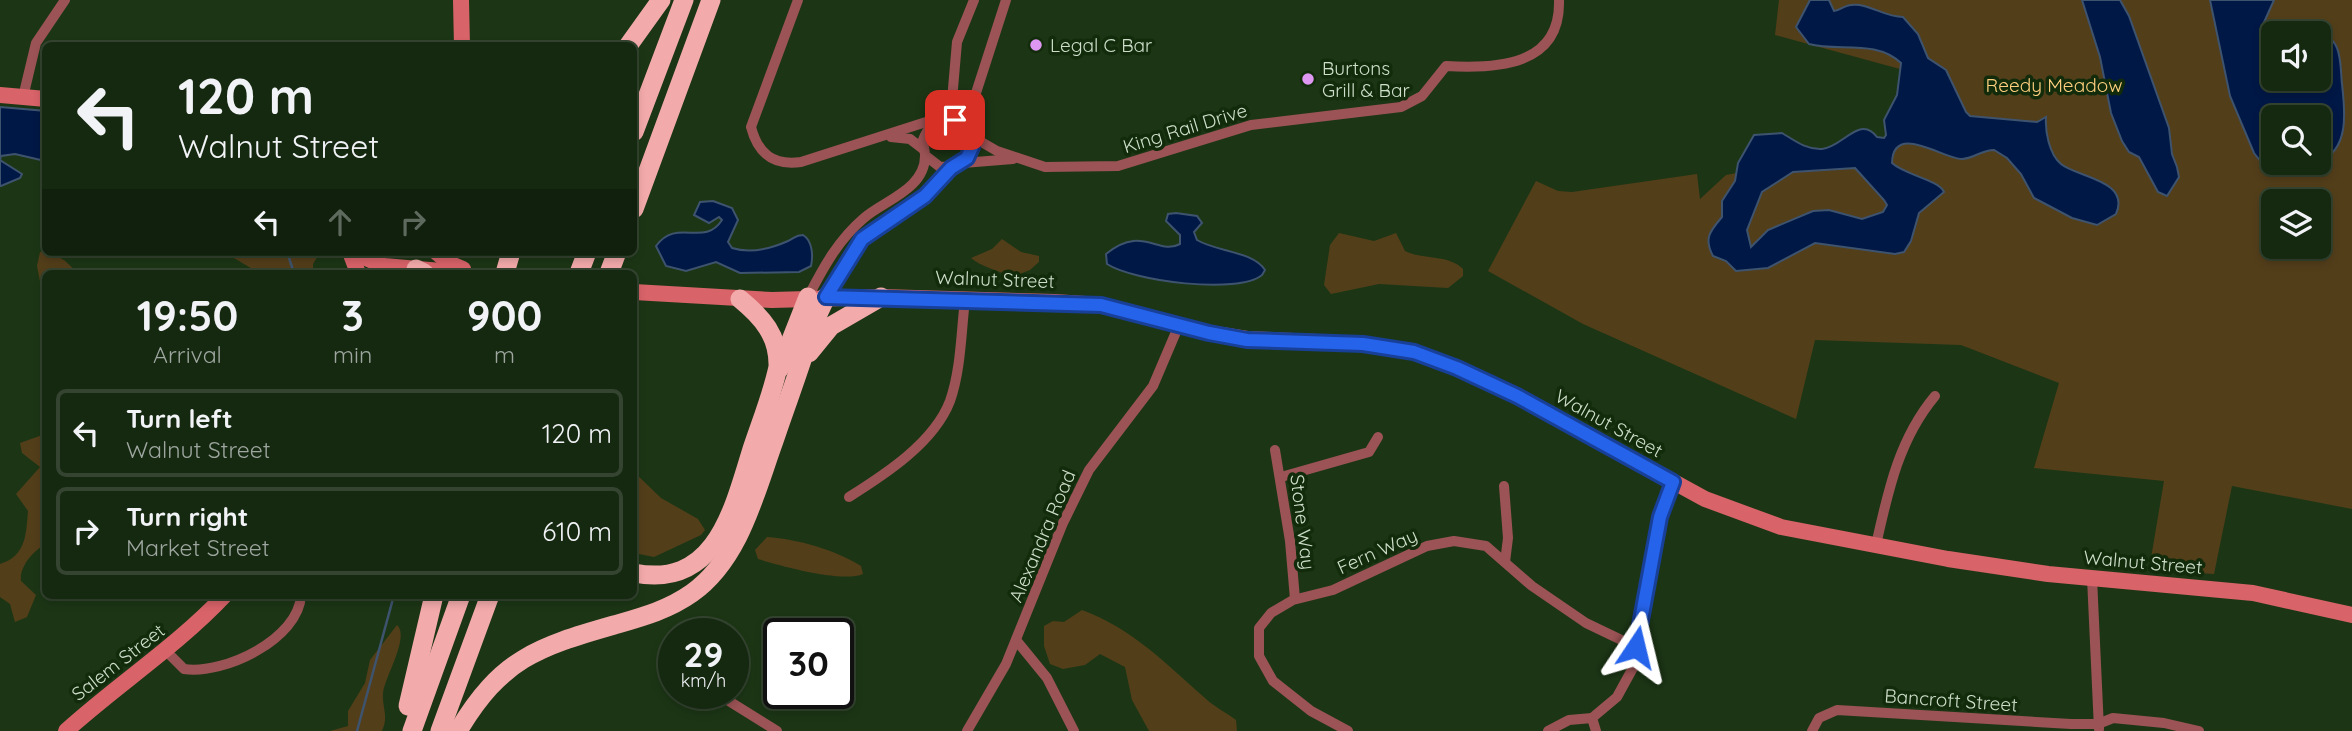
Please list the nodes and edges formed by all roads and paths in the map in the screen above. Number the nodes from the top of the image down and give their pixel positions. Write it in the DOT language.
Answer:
graph roads {
  1 [pos="65,0"];
  2 [pos="461,0"];
  3 [pos="661,0"];
  4 [pos="684,0"];
  5 [pos="711,0"];
  6 [pos="798,0"];
  7 [pos="974,0"];
  8 [pos="1006,0"];
  9 [pos="1559,0"];
  10 [pos="462,42"];
  11 [pos="631,42"];
  12 [pos="0,96"];
  13 [pos="23,97"];
  14 [pos="42,99"];
  15 [pos="938,121"];
  16 [pos="637,124"];
  17 [pos="968,131"];
  18 [pos="877,138"];
  19 [pos="924,152"];
  20 [pos="1016,159"];
  21 [pos="963,163"];
  22 [pos="951,168"];
  23 [pos="637,201"];
  24 [pos="360,256"];
  25 [pos="441,256"];
  26 [pos="415,265"];
  27 [pos="390,270"];
  28 [pos="446,270"];
  29 [pos="465,270"];
  30 [pos="637,292"];
  31 [pos="817,297"];
  32 [pos="881,297"];
  33 [pos="740,299"];
  34 [pos="965,300"];
  35 [pos="1178,325"];
  36 [pos="802,363"];
  37 [pos="775,382"];
  38 [pos="1935,396"];
  39 [pos="1378,438"];
  40 [pos="1275,450"];
  41 [pos="1281,477"];
  42 [pos="1673,482"];
  43 [pos="1504,486"];
  44 [pos="849,497"];
  45 [pos="1876,545"];
  46 [pos="1505,562"];
  47 [pos="637,574"];
  48 [pos="2092,578"];
  49 [pos="221,599"];
  50 [pos="301,599"];
  51 [pos="433,599"];
  52 [pos="460,599"];
  53 [pos="489,599"];
  54 [pos="1294,600"];
  55 [pos="2352,615"];
  56 [pos="1016,640"];
  57 [pos="1636,647"];
  58 [pos="166,651"];
  59 [pos="742,709"];
  60 [pos="1592,718"];
  61 [pos="2099,727"];
  62 [pos="66,731"];
  63 [pos="401,731"];
  64 [pos="412,731"];
  65 [pos="440,731"];
  66 [pos="458,731"];
  67 [pos="777,731"];
  68 [pos="967,731"];
  69 [pos="1074,731"];
  70 [pos="1348,731"];
  71 [pos="1548,731"];
  72 [pos="1596,731"];
  73 [pos="1812,731"];
  74 [pos="2199,731"];
  1 -- 13 [label="street"];
  2 -- 10 [label="main road"];
  3 -- 11 [label="highway"];
  4 -- 16 [label="highway"];
  5 -- 23 [label="highway"];
  6 -- 18 [label="street"];
  7 -- 15 [label="street"];
  8 -- 17 [label="street"];
  9 -- 20 [label="street, King Rail Drive"];
  12 -- 13 [label="main road"];
  13 -- 14 [label="main road"];
  15 -- 17 [label="street"];
  15 -- 18 [label="street"];
  15 -- 19 [label="street"];
  17 -- 20 [label="street, King Rail Drive"];
  17 -- 21 [label="street"];
  18 -- 19 [label="street"];
  19 -- 22 [label="street"];
  19 -- 31 [label="street"];
  20 -- 21 [label="street, King Rail Drive"];
  21 -- 22 [label="street"];
  22 -- 31 [label="street"];
  24 -- 27 [label="main road"];
  25 -- 29 [label="main road"];
  26 -- 27 [label="main road"];
  26 -- 28 [label="main road"];
  30 -- 33 [label="main road, Walnut Street"];
  31 -- 32 [label="main road, Walnut Street"];
  31 -- 33 [label="main road, Walnut Street"];
  31 -- 36 [label="highway"];
  31 -- 37 [label="highway"];
  32 -- 34 [label="main road, Walnut Street"];
  32 -- 36 [label="highway"];
  33 -- 37 [label="highway"];
  34 -- 35 [label="main road, Walnut Street"];
  34 -- 44 [label="street"];
  35 -- 42 [label="main road, Walnut Street"];
  35 -- 56 [label="street, Alexandra Road"];
  36 -- 66 [label="highway"];
  37 -- 47 [label="highway"];
  38 -- 45 [label="street"];
  39 -- 41 [label="street"];
  40 -- 41 [label="street, Stone Way"];
  41 -- 54 [label="street, Stone Way"];
  42 -- 45 [label="main road, Walnut Street"];
  42 -- 57 [label="street"];
  43 -- 46 [label="street"];
  45 -- 48 [label="main road, Walnut Street"];
  46 -- 54 [label="street, Fern Way"];
  46 -- 57 [label="street, Fern Way"];
  48 -- 55 [label="main road, Walnut Street"];
  48 -- 61 [label="street"];
  49 -- 58 [label="main road, Salem Street"];
  50 -- 58 [label="street"];
  51 -- 63 [label="highway"];
  52 -- 64 [label="highway"];
  53 -- 65 [label="highway"];
  54 -- 70 [label="street, Fern Way"];
  56 -- 68 [label="street, Alexandra Road"];
  56 -- 69 [label="street"];
  57 -- 60 [label="street"];
  58 -- 62 [label="main road, Salem Street"];
  59 -- 67 [label="street"];
  60 -- 71 [label="street"];
  60 -- 72 [label="street"];
  61 -- 73 [label="street, Bancroft Street"];
  61 -- 74 [label="street, Bancroft Street"];
}
